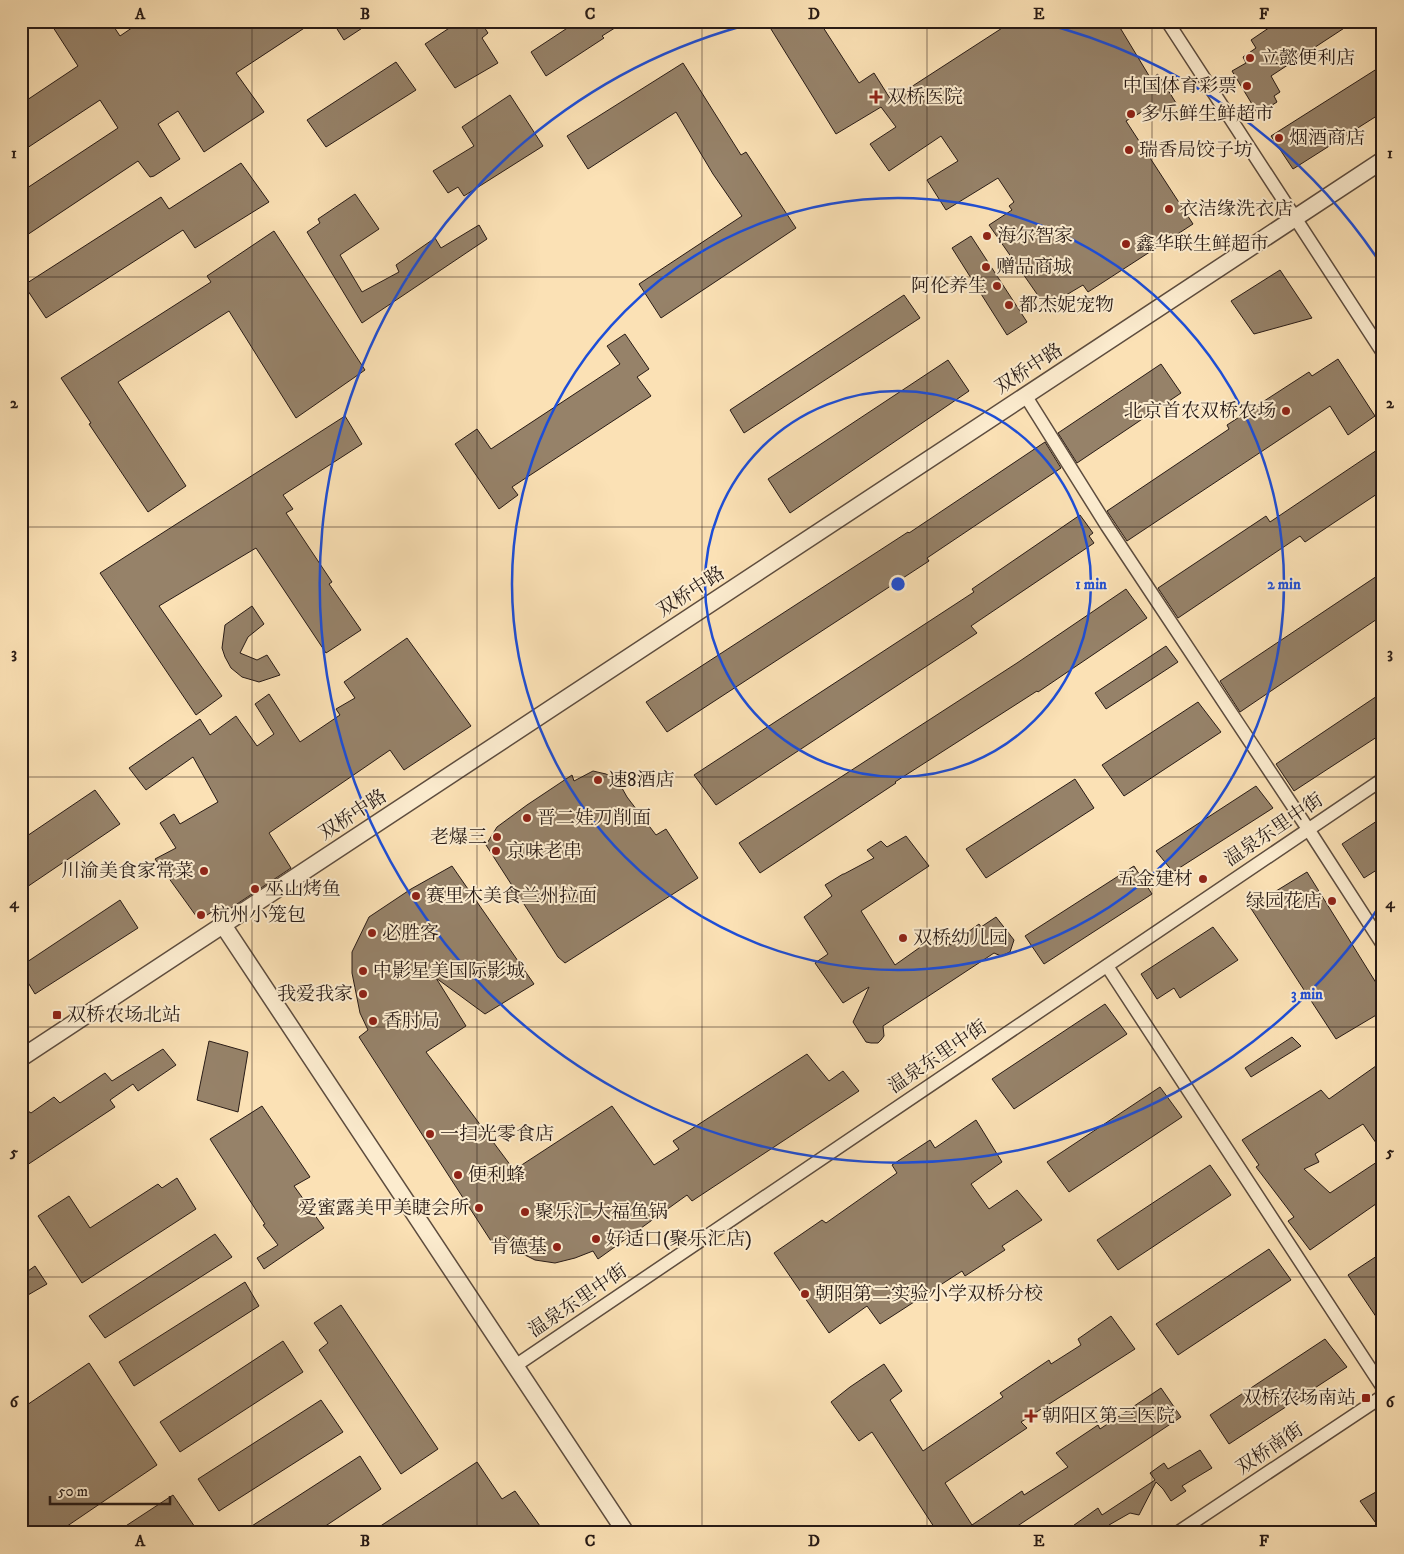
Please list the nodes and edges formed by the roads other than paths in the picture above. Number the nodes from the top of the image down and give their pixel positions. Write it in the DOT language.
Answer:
graph roads {
  1 [pos="1166,21"];
  2 [pos="1383,160"];
  3 [pos="1295,218"];
  4 [pos="1383,353"];
  5 [pos="1025,395"];
  6 [pos="1383,779"];
  7 [pos="1308,830"];
  8 [pos="223,925"];
  9 [pos="1383,945"];
  10 [pos="1107,966"];
  11 [pos="21,1058"];
  12 [pos="515,1366"];
  13 [pos="1383,1388"];
  14 [pos="1383,1396"];
  15 [pos="626,1533"];
  16 [pos="1177,1533"];
  1 -- 3 [label="street"];
  2 -- 3 [label="street, 双桥中路"];
  3 -- 4 [label="street"];
  3 -- 5 [label="street, 双桥中路"];
  5 -- 7 [label="street"];
  5 -- 8 [label="street, 双桥中路"];
  6 -- 7 [label="street, 温泉东里中街"];
  7 -- 9 [label="street"];
  7 -- 10 [label="street, 温泉东里中街"];
  8 -- 11 [label="street, 双桥中路"];
  8 -- 12 [label="street"];
  10 -- 12 [label="street, 温泉东里中街"];
  10 -- 13 [label="street"];
  12 -- 15 [label="street"];
  14 -- 16 [label="street, 双桥南街"];
}
